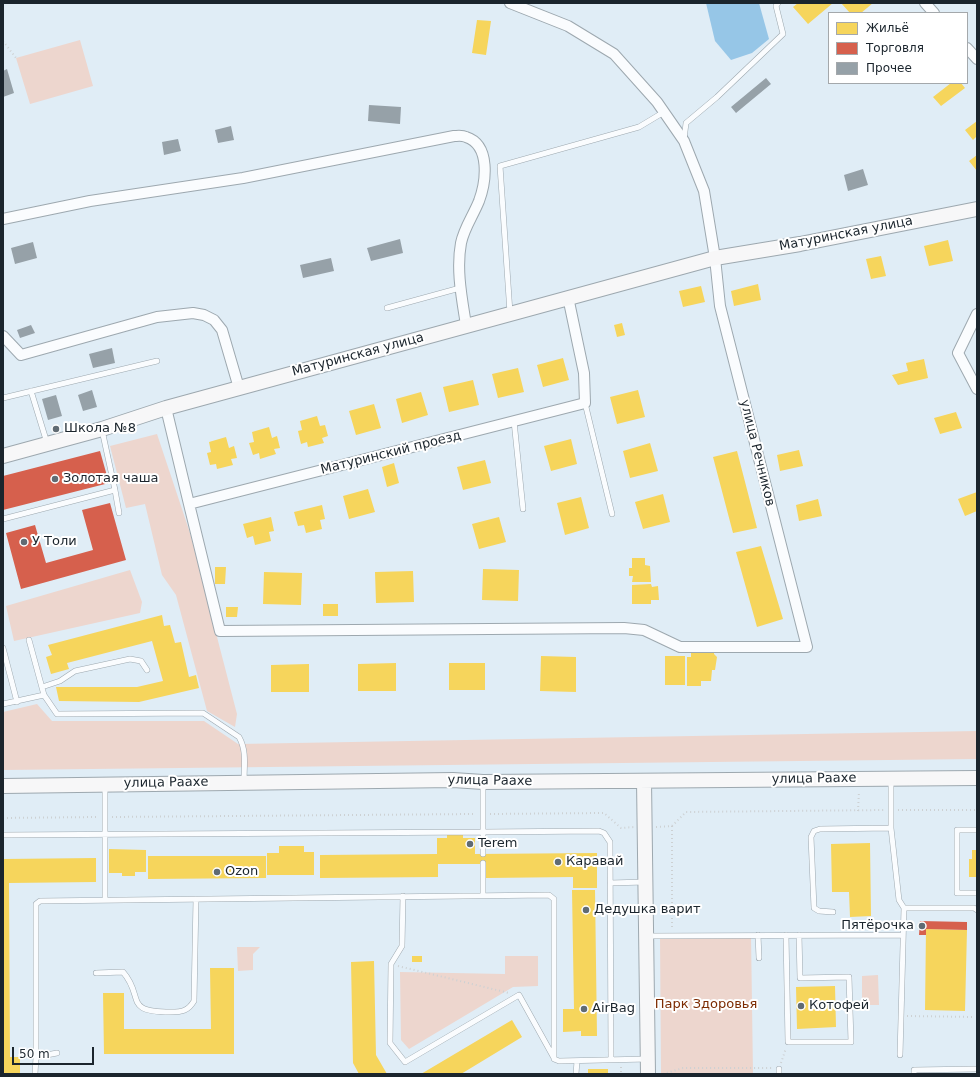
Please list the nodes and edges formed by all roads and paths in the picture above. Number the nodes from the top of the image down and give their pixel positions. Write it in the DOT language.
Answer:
graph roads {
  1 [pos="510,3"];
  2 [pos="778,3"];
  3 [pos="925,3"];
  4 [pos="933,12"];
  5 [pos="3,41"];
  6 [pos="968,49"];
  7 [pos="16,58"];
  8 [pos="977,59"];
  9 [pos="664,112"];
  10 [pos="684,141"];
  11 [pos="977,209"];
  12 [pos="3,219"];
  13 [pos="715,258"];
  14 [pos="460,288"];
  15 [pos="568,297"];
  16 [pos="387,308"];
  17 [pos="510,313"];
  18 [pos="977,314"];
  19 [pos="466,325"];
  20 [pos="3,336"];
  21 [pos="157,361"];
  22 [pos="239,388"];
  23 [pos="977,389"];
  24 [pos="31,391"];
  25 [pos="3,398"];
  26 [pos="585,403"];
  27 [pos="166,408"];
  28 [pos="514,421"];
  29 [pos="102,429"];
  30 [pos="47,444"];
  31 [pos="3,456"];
  32 [pos="115,490"];
  33 [pos="189,504"];
  34 [pos="523,509"];
  35 [pos="119,513"];
  36 [pos="612,514"];
  37 [pos="3,519"];
  38 [pos="29,640"];
  39 [pos="3,648"];
  40 [pos="147,670"];
  41 [pos="42,687"];
  42 [pos="44,695"];
  43 [pos="17,702"];
  44 [pos="3,704"];
  45 [pos="891,777"];
  46 [pos="977,778"];
  47 [pos="644,781"];
  48 [pos="483,782"];
  49 [pos="244,783"];
  50 [pos="105,784"];
  51 [pos="3,786"];
  52 [pos="892,810"];
  53 [pos="977,810"];
  54 [pos="483,814"];
  55 [pos="104,817"];
  56 [pos="3,818"];
  57 [pos="672,826"];
  58 [pos="645,827"];
  59 [pos="891,828"];
  60 [pos="977,830"];
  61 [pos="483,832"];
  62 [pos="3,835"];
  63 [pos="104,835"];
  64 [pos="483,854"];
  65 [pos="483,863"];
  66 [pos="646,882"];
  67 [pos="610,883"];
  68 [pos="977,893"];
  69 [pos="404,896"];
  70 [pos="483,896"];
  71 [pos="104,899"];
  72 [pos="196,899"];
  73 [pos="904,908"];
  74 [pos="977,910"];
  75 [pos="833,912"];
  76 [pos="758,935"];
  77 [pos="786,935"];
  78 [pos="799,935"];
  79 [pos="903,935"];
  80 [pos="646,936"];
  81 [pos="672,936"];
  82 [pos="759,958"];
  83 [pos="392,964"];
  84 [pos="96,974"];
  85 [pos="520,995"];
  86 [pos="901,1010"];
  87 [pos="974,1018"];
  88 [pos="788,1042"];
  89 [pos="57,1053"];
  90 [pos="900,1055"];
  91 [pos="36,1057"];
  92 [pos="648,1058"];
  93 [pos="554,1059"];
  94 [pos="611,1059"];
  95 [pos="577,1061"];
  96 [pos="977,1068"];
  97 [pos="779,1071"];
  98 [pos="35,1074"];
  99 [pos="576,1074"];
  100 [pos="648,1074"];
  101 [pos="663,1074"];
  102 [pos="914,1074"];
  1 -- 9 [label="street"];
  2 -- 10 [label="lane"];
  3 -- 4 [label="street"];
  5 -- 7 [label="path"];
  6 -- 8 [label="street"];
  9 -- 10 [label="street"];
  9 -- 17 [label="lane"];
  10 -- 13 [label="street"];
  11 -- 13 [label="street, Матуринская улица"];
  12 -- 14 [label="street"];
  13 -- 15 [label="street, Матуринская улица"];
  13 -- 33 [label="street, улица Речников"];
  14 -- 16 [label="lane"];
  14 -- 19 [label="street"];
  15 -- 17 [label="street, Матуринская улица"];
  15 -- 26 [label="street"];
  17 -- 19 [label="street, Матуринская улица"];
  18 -- 23 [label="street"];
  19 -- 22 [label="street, Матуринская улица"];
  20 -- 22 [label="street"];
  21 -- 24 [label="lane"];
  22 -- 27 [label="street, Матуринская улица"];
  24 -- 25 [label="lane"];
  24 -- 30 [label="lane"];
  26 -- 28 [label="street, Матуринский проезд"];
  26 -- 36 [label="lane"];
  27 -- 29 [label="street, Матуринская улица"];
  27 -- 33 [label="street"];
  28 -- 33 [label="street, Матуринский проезд"];
  28 -- 34 [label="lane"];
  29 -- 30 [label="street, Матуринская улица"];
  29 -- 32 [label="lane"];
  30 -- 31 [label="street, Матуринская улица"];
  32 -- 35 [label="lane"];
  32 -- 37 [label="lane"];
  38 -- 41 [label="lane"];
  39 -- 43 [label="lane"];
  40 -- 41 [label="lane"];
  41 -- 42 [label="lane"];
  42 -- 43 [label="lane"];
  42 -- 49 [label="lane"];
  43 -- 44 [label="lane"];
  45 -- 46 [label="street, улица Раахе"];
  45 -- 47 [label="street, улица Раахе"];
  45 -- 52 [label="lane"];
  47 -- 48 [label="street, улица Раахе"];
  47 -- 58 [label="street"];
  48 -- 49 [label="street, улица Раахе"];
  48 -- 54 [label="lane"];
  49 -- 50 [label="street, улица Раахе"];
  50 -- 51 [label="street, улица Раахе"];
  50 -- 55 [label="lane"];
  52 -- 53 [label="path"];
  52 -- 57 [label="path"];
  52 -- 59 [label="lane"];
  54 -- 55 [label="path"];
  54 -- 58 [label="path"];
  54 -- 61 [label="lane"];
  55 -- 56 [label="path"];
  55 -- 63 [label="lane"];
  57 -- 58 [label="path"];
  57 -- 81 [label="path"];
  58 -- 66 [label="street"];
  59 -- 73 [label="lane"];
  59 -- 75 [label="lane"];
  60 -- 68 [label="lane"];
  61 -- 63 [label="lane"];
  61 -- 64 [label="lane"];
  61 -- 67 [label="lane"];
  62 -- 63 [label="lane"];
  63 -- 71 [label="lane"];
  65 -- 70 [label="lane"];
  66 -- 67 [label="lane"];
  66 -- 80 [label="street"];
  67 -- 94 [label="lane"];
  69 -- 70 [label="lane"];
  69 -- 72 [label="lane"];
  69 -- 83 [label="lane"];
  70 -- 93 [label="lane"];
  71 -- 72 [label="lane"];
  71 -- 91 [label="lane"];
  72 -- 84 [label="lane"];
  73 -- 74 [label="lane"];
  73 -- 79 [label="lane"];
  76 -- 77 [label="lane"];
  76 -- 81 [label="lane"];
  76 -- 82 [label="lane"];
  77 -- 78 [label="lane"];
  77 -- 88 [label="lane"];
  78 -- 79 [label="lane"];
  78 -- 88 [label="lane"];
  79 -- 86 [label="lane"];
  80 -- 81 [label="lane"];
  80 -- 92 [label="street"];
  83 -- 85 [label="path"];
  83 -- 85 [label="lane"];
  85 -- 93 [label="lane"];
  86 -- 87 [label="path"];
  86 -- 90 [label="lane"];
  88 -- 97 [label="path"];
  89 -- 91 [label="lane"];
  91 -- 98 [label="lane"];
  92 -- 94 [label="lane"];
  92 -- 100 [label="street"];
  93 -- 95 [label="lane"];
  94 -- 95 [label="lane"];
  95 -- 99 [label="lane"];
  96 -- 102 [label="lane"];
  97 -- 101 [label="path"];
}
